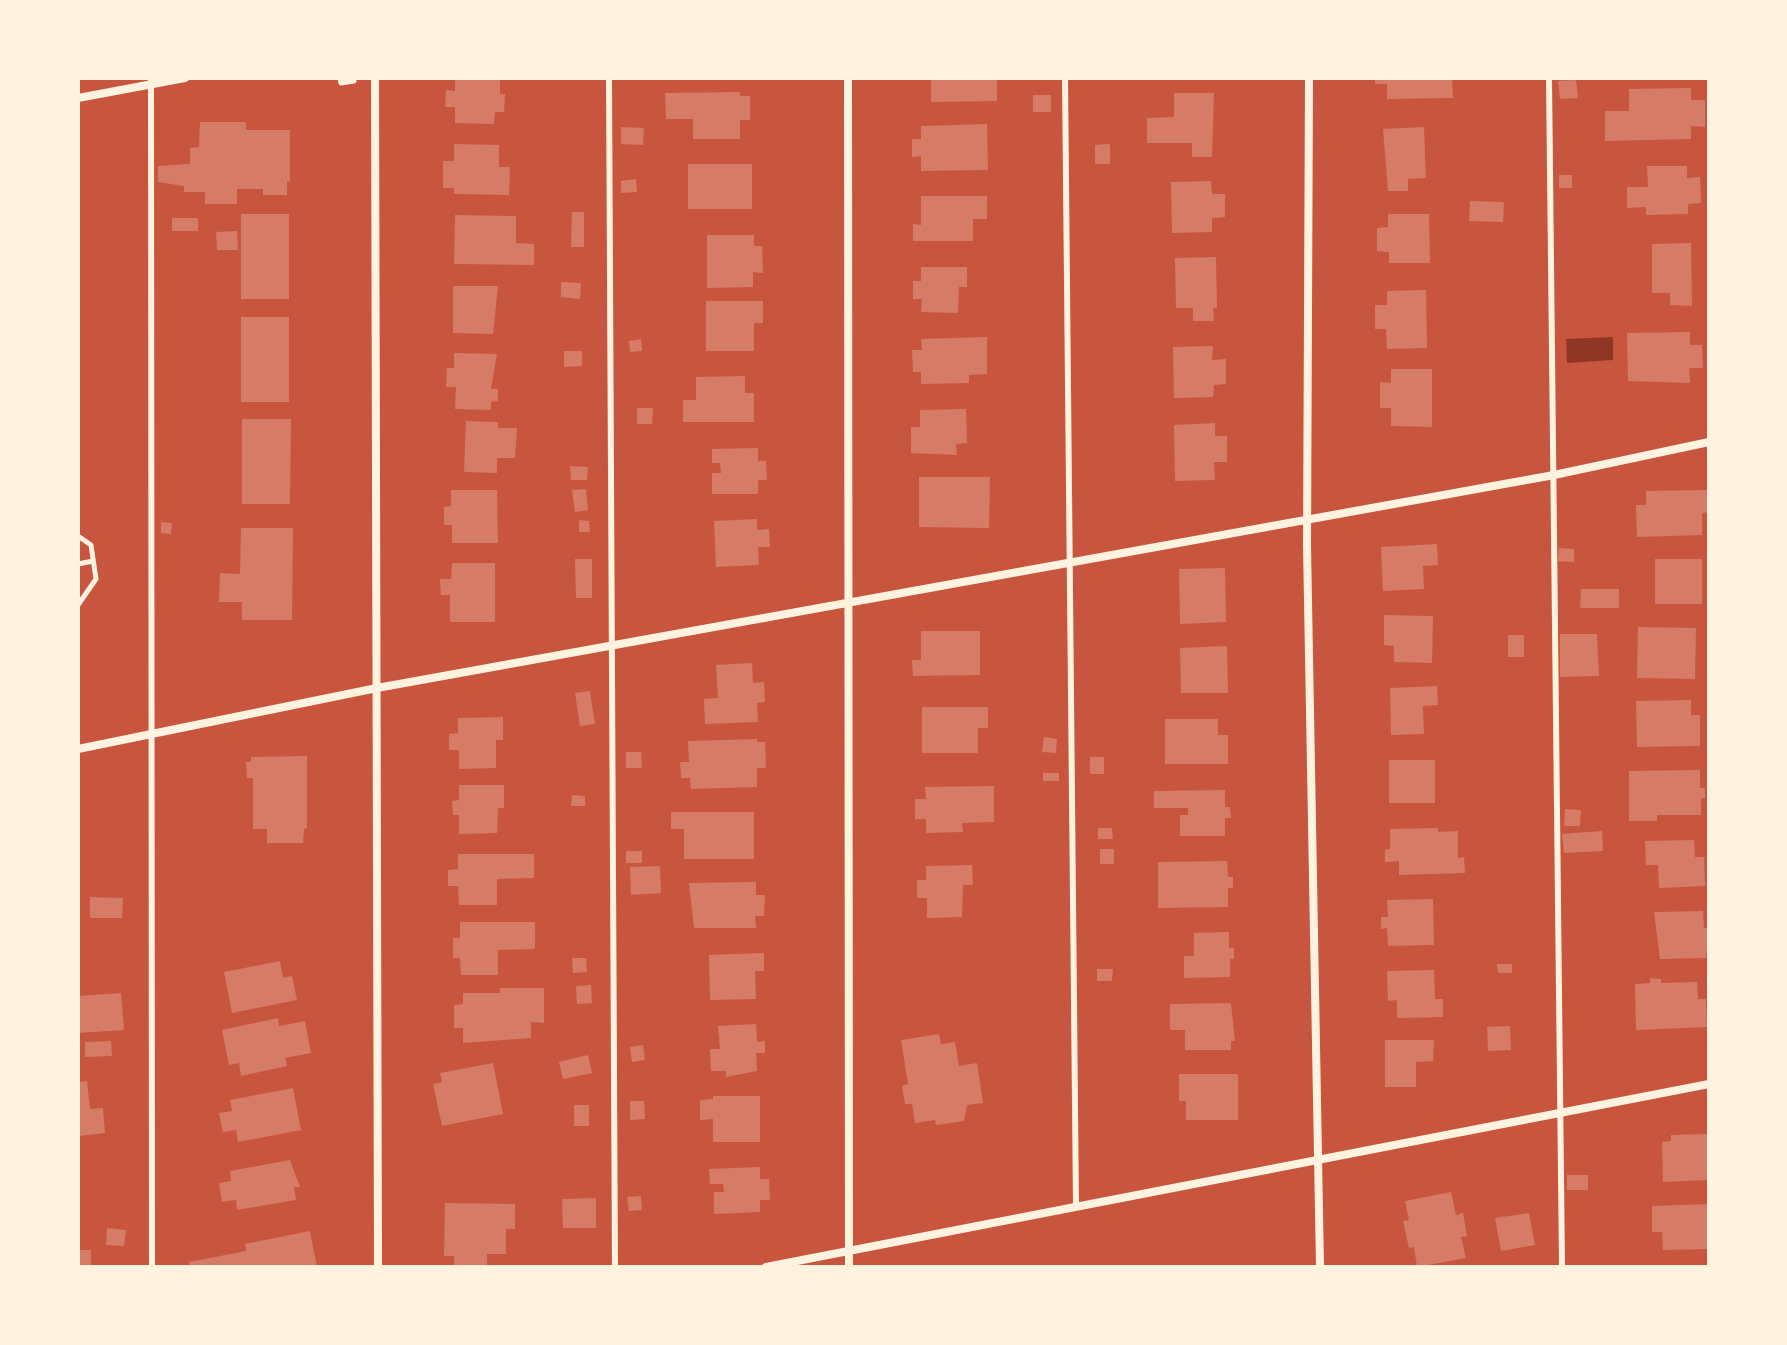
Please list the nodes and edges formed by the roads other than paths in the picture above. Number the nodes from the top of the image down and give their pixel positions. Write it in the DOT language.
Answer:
graph roads {
  1 [pos="185,78"];
  2 [pos="375,78"];
  3 [pos="609,78"];
  4 [pos="848,78"];
  5 [pos="1065,78"];
  6 [pos="1309,78"];
  7 [pos="1549,78"];
  8 [pos="151,81"];
  9 [pos="78,98"];
  10 [pos="1709,442"];
  11 [pos="1554,475"];
  12 [pos="1308,517"];
  13 [pos="1070,563"];
  14 [pos="848,603"];
  15 [pos="612,646"];
  16 [pos="377,688"];
  17 [pos="152,735"];
  18 [pos="78,749"];
  19 [pos="1709,1084"];
  20 [pos="1560,1113"];
  21 [pos="1319,1159"];
  22 [pos="1076,1207"];
  23 [pos="849,1251"];
  24 [pos="152,1267"];
  25 [pos="378,1267"];
  26 [pos="615,1267"];
  27 [pos="766,1267"];
  28 [pos="849,1267"];
  29 [pos="1320,1267"];
  30 [pos="1562,1267"];
  1 -- 8 [label="street"];
  2 -- 16 [label="street"];
  3 -- 15 [label="lane"];
  4 -- 14 [label="street"];
  5 -- 13 [label="lane"];
  6 -- 12 [label="street"];
  7 -- 11 [label="lane"];
  8 -- 9 [label="street"];
  8 -- 17 [label="lane"];
  10 -- 11 [label="street"];
  11 -- 12 [label="street"];
  11 -- 20 [label="lane"];
  12 -- 13 [label="street"];
  12 -- 21 [label="street"];
  13 -- 14 [label="street"];
  13 -- 22 [label="lane"];
  14 -- 15 [label="street"];
  14 -- 23 [label="street"];
  15 -- 16 [label="street"];
  15 -- 26 [label="lane"];
  16 -- 17 [label="street"];
  16 -- 25 [label="street"];
  17 -- 18 [label="street"];
  17 -- 24 [label="lane"];
  19 -- 20 [label="street"];
  20 -- 21 [label="street"];
  20 -- 30 [label="lane"];
  21 -- 22 [label="street"];
  21 -- 29 [label="street"];
  22 -- 23 [label="street"];
  23 -- 27 [label="street"];
  23 -- 28 [label="street"];
}
